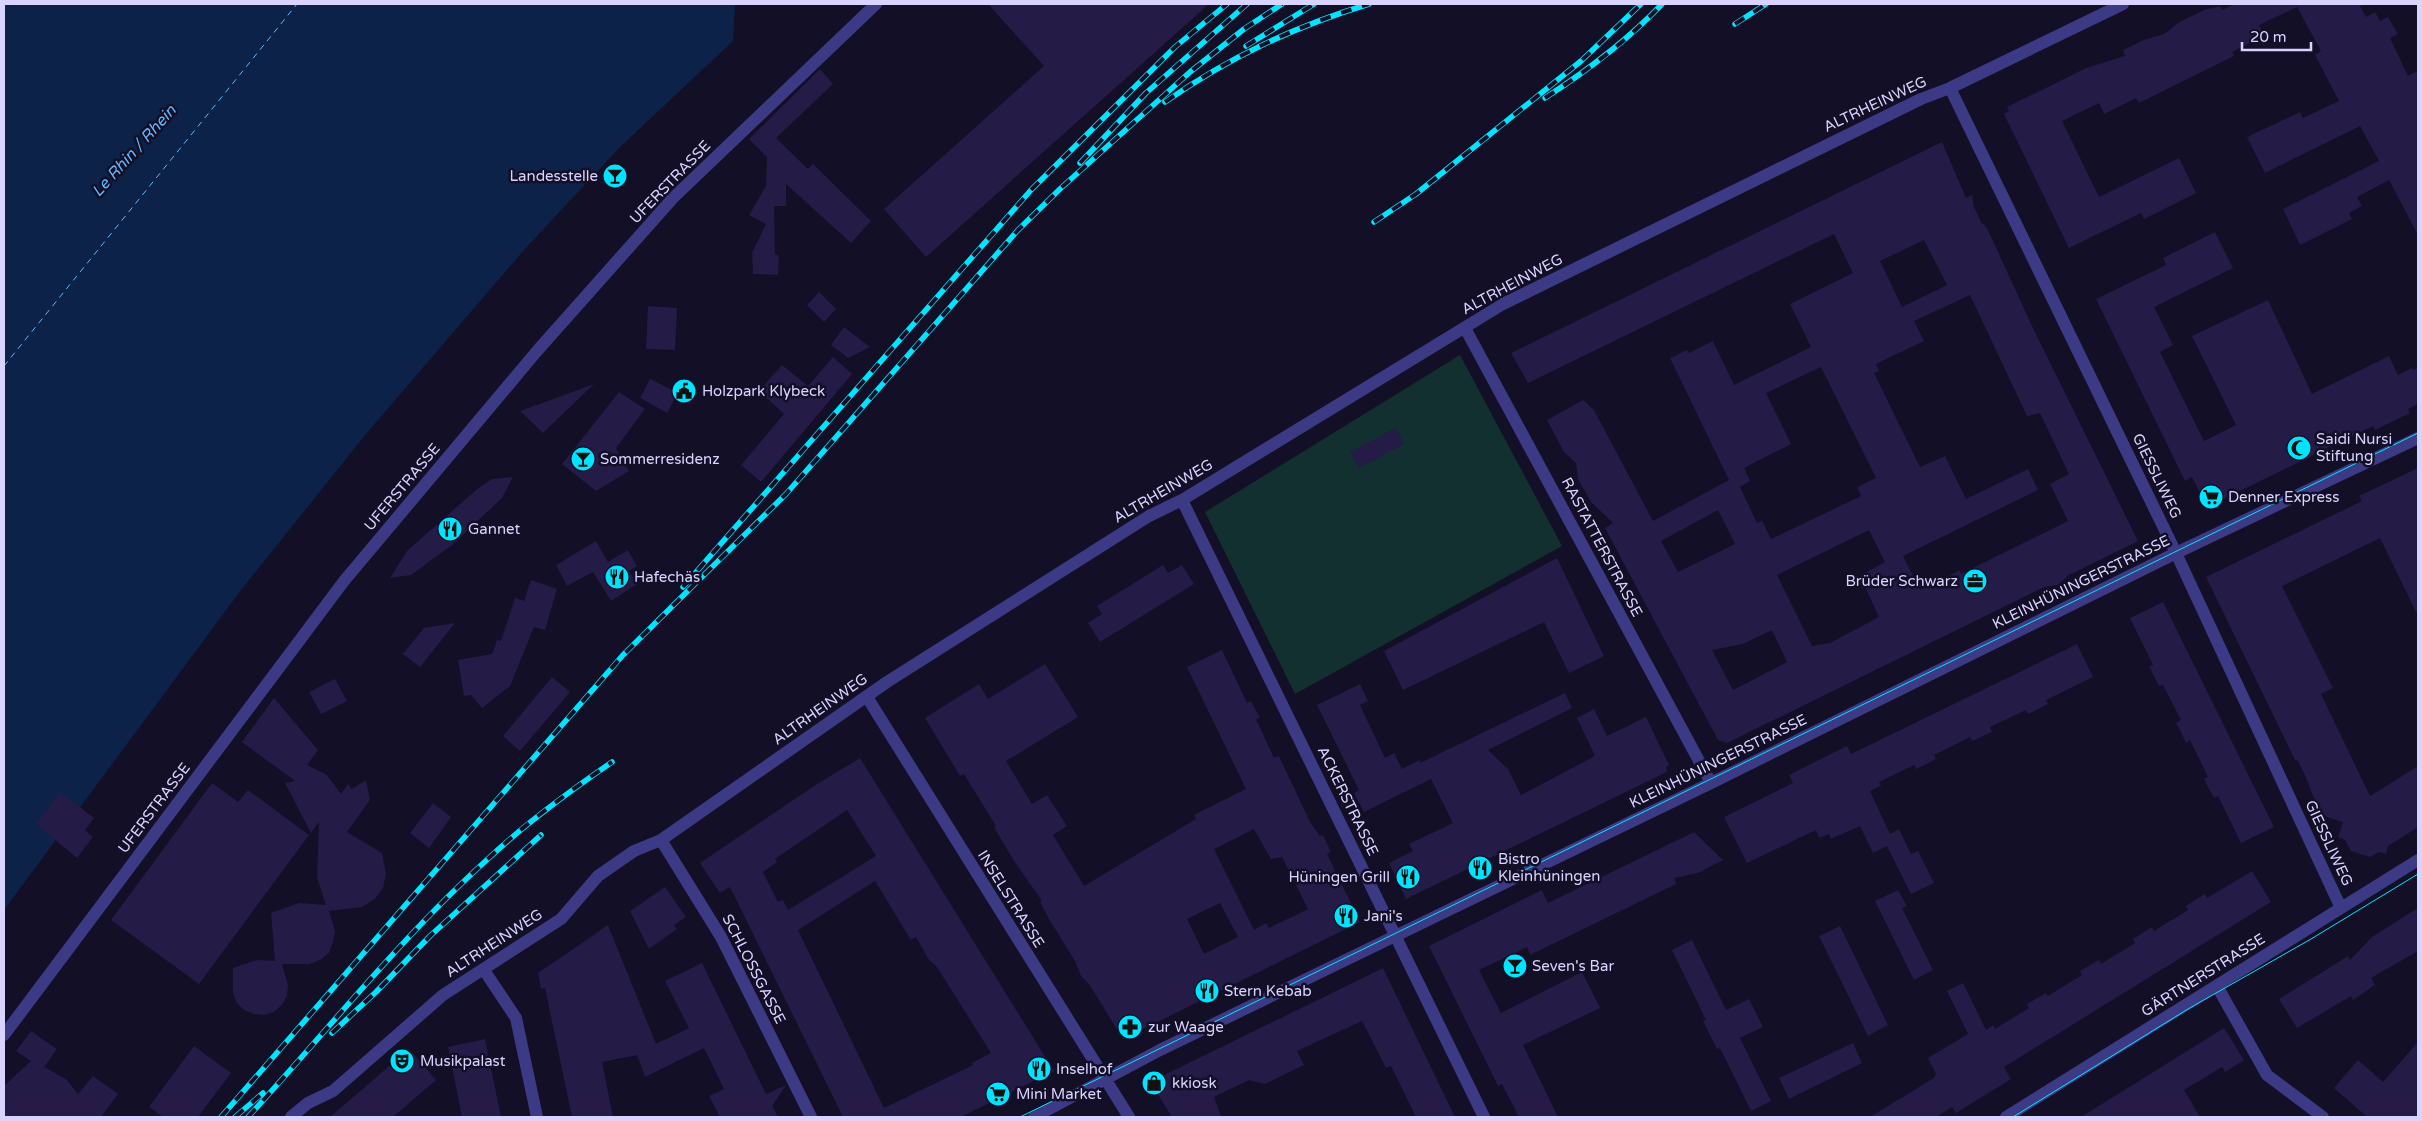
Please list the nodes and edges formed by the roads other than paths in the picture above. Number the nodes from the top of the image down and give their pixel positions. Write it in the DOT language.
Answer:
graph roads {
  1 [pos="876,4"];
  2 [pos="2123,4"];
  3 [pos="1950,88"];
  4 [pos="1465,328"];
  5 [pos="2418,438"];
  6 [pos="1182,500"];
  7 [pos="2176,553"];
  8 [pos="867,697"];
  9 [pos="1711,783"];
  10 [pos="661,840"];
  11 [pos="2418,860"];
  12 [pos="2341,908"];
  13 [pos="1396,936"];
  14 [pos="484,970"];
  15 [pos="2217,986"];
  16 [pos="4,1035"];
  17 [pos="1105,1080"];
  18 [pos="291,1117"];
  19 [pos="537,1117"];
  20 [pos="811,1117"];
  21 [pos="1034,1117"];
  22 [pos="1129,1117"];
  23 [pos="1484,1117"];
  24 [pos="2006,1117"];
  25 [pos="2323,1117"];
  1 -- 16 [label="street, UFERSTRASSE"];
  2 -- 3 [label="street, ALTRHEINWEG"];
  3 -- 4 [label="street, ALTRHEINWEG"];
  3 -- 7 [label="street, GIESSLIWEG"];
  4 -- 6 [label="street, ALTRHEINWEG"];
  4 -- 9 [label="street, RASTATTERSTRASSE"];
  5 -- 7 [label="street, KLEINHÜNINGERSTRASSE"];
  6 -- 8 [label="street, ALTRHEINWEG"];
  6 -- 13 [label="street, ACKERSTRASSE"];
  7 -- 9 [label="street, KLEINHÜNINGERSTRASSE"];
  7 -- 12 [label="street, GIESSLIWEG"];
  8 -- 10 [label="street, ALTRHEINWEG"];
  8 -- 17 [label="street, INSELSTRASSE"];
  9 -- 13 [label="street, KLEINHÜNINGERSTRASSE"];
  10 -- 14 [label="street, ALTRHEINWEG"];
  10 -- 20 [label="street, SCHLOSSGASSE"];
  11 -- 12 [label="street, GÄRTNERSTRASSE"];
  12 -- 15 [label="street, GÄRTNERSTRASSE"];
  13 -- 17 [label="street, KLEINHÜNINGERSTRASSE"];
  13 -- 23 [label="street, ACKERSTRASSE"];
  14 -- 18 [label="street, ALTRHEINWEG"];
  14 -- 19 [label="street"];
  15 -- 24 [label="street, GÄRTNERSTRASSE"];
  15 -- 25 [label="street"];
  17 -- 21 [label="street, KLEINHÜNINGERSTRASSE"];
  17 -- 22 [label="street, INSELSTRASSE"];
}
